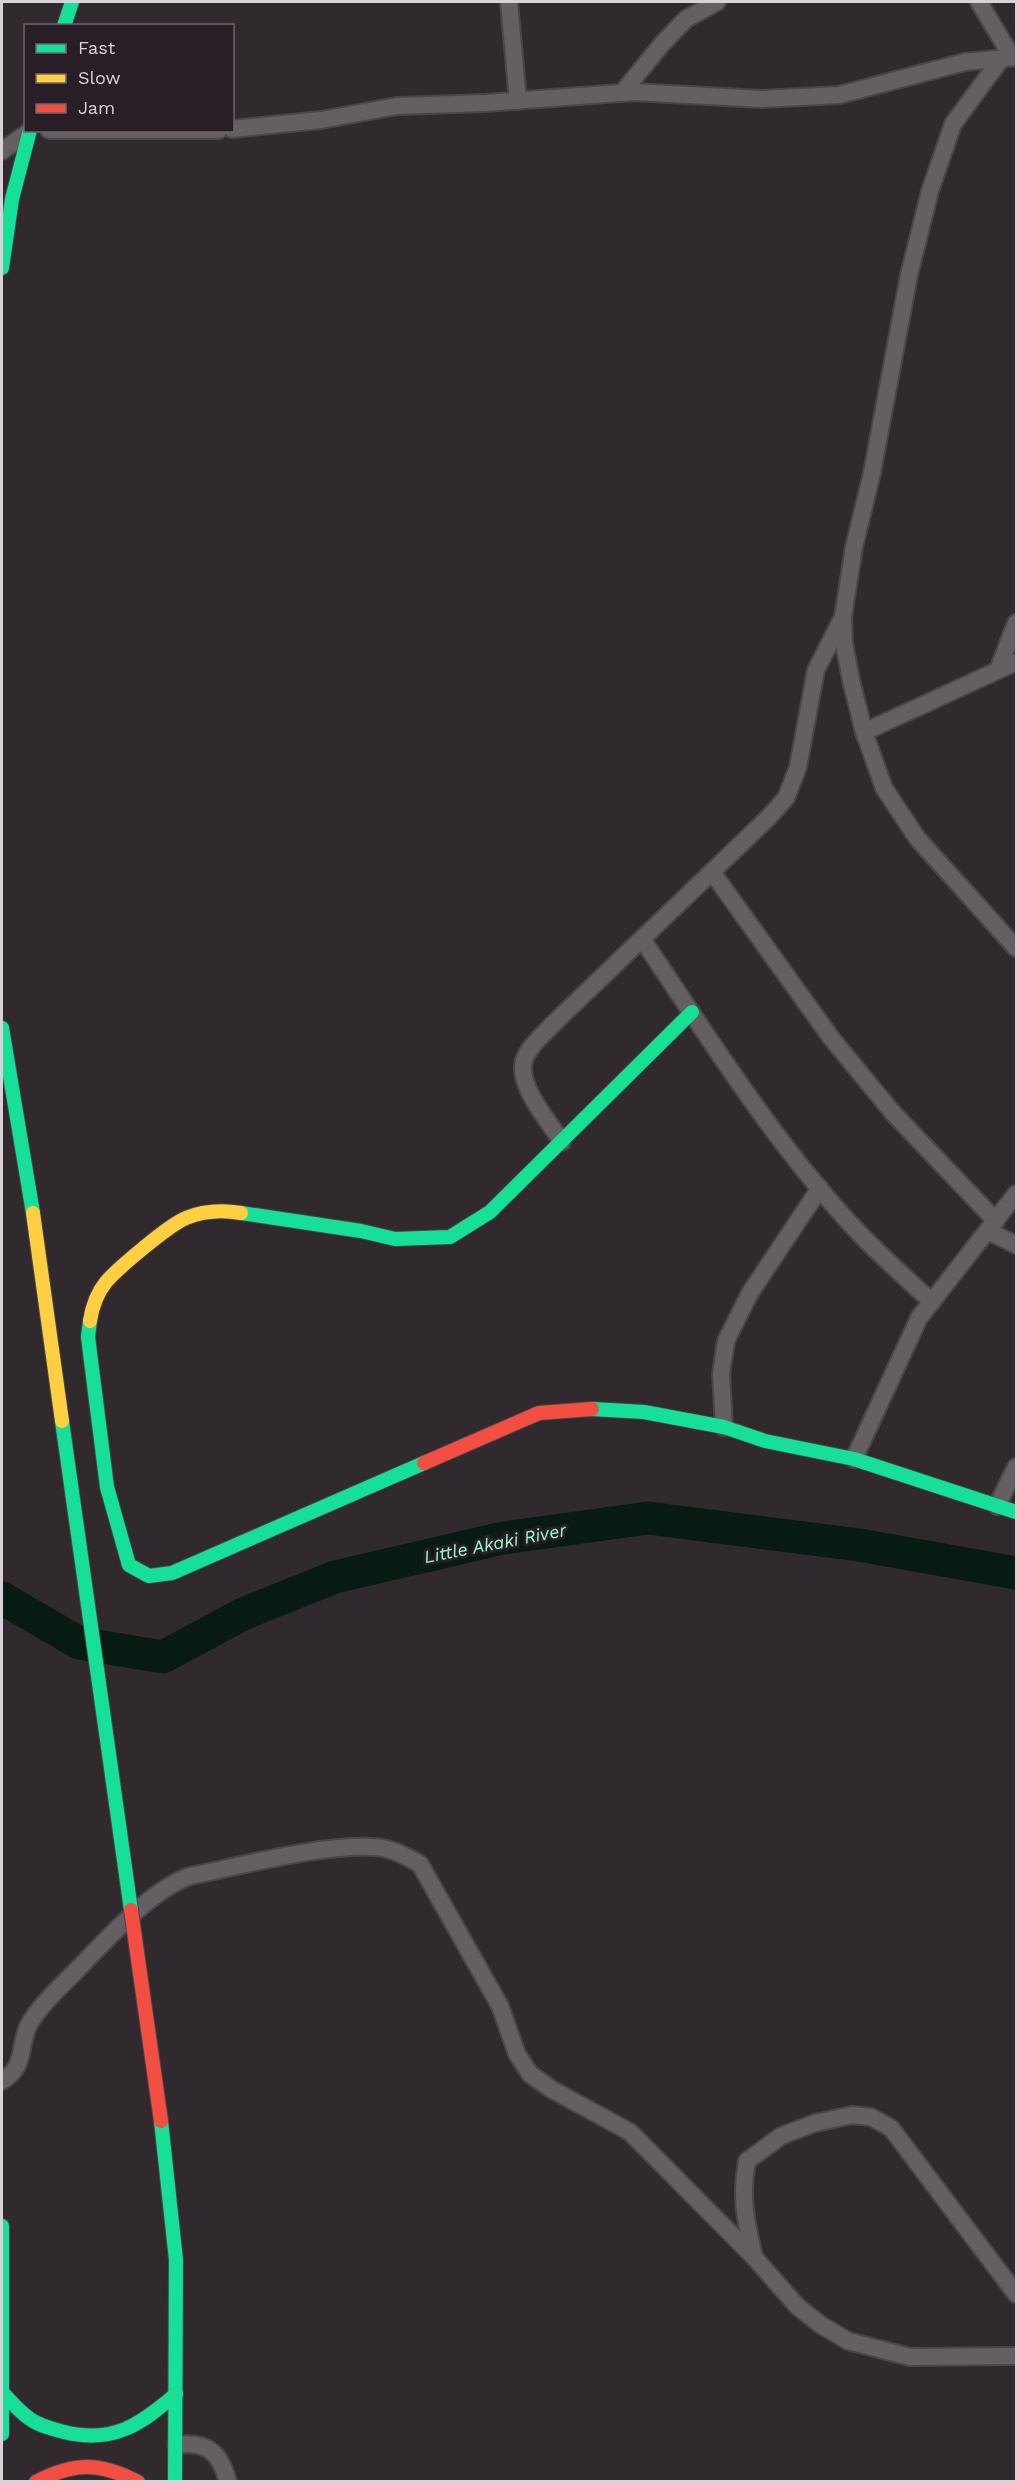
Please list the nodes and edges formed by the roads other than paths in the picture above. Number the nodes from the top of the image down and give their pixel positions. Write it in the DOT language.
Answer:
graph roads {
  1 [pos="72,2"];
  2 [pos="509,2"];
  3 [pos="717,2"];
  4 [pos="979,2"];
  5 [pos="65,24"];
  6 [pos="1010,58"];
  7 [pos="622,93"];
  8 [pos="518,101"];
  9 [pos="234,129"];
  10 [pos="28,132"];
  11 [pos="29,132"];
  12 [pos="2,151"];
  13 [pos="2,268"];
  14 [pos="843,617"];
  15 [pos="1017,623"];
  16 [pos="1017,662"];
  17 [pos="998,670"];
  18 [pos="864,732"];
  19 [pos="712,872"];
  20 [pos="642,939"];
  21 [pos="1017,948"];
  22 [pos="692,1012"];
  23 [pos="2,1028"];
  24 [pos="562,1142"];
  25 [pos="820,1188"];
  26 [pos="1017,1194"];
  27 [pos="992,1226"];
  28 [pos="1017,1245"];
  29 [pos="932,1302"];
  30 [pos="724,1427"];
  31 [pos="854,1459"];
  32 [pos="1017,1467"];
  33 [pos="997,1506"];
  34 [pos="1017,1512"];
  35 [pos="2,2081"];
  36 [pos="2,2226"];
  37 [pos="754,2257"];
  38 [pos="1017,2294"];
  39 [pos="2,2356"];
  40 [pos="1017,2356"];
  41 [pos="3,2393"];
  42 [pos="176,2394"];
  43 [pos="2,2434"];
  44 [pos="176,2445"];
  45 [pos="36,2481"];
  46 [pos="138,2481"];
  47 [pos="175,2481"];
  48 [pos="228,2481"];
  1 -- 5 [label="main road"];
  2 -- 8 [label="street"];
  3 -- 7 [label="street"];
  4 -- 6 [label="street"];
  6 -- 7 [label="street"];
  6 -- 14 [label="street"];
  7 -- 8 [label="street"];
  8 -- 9 [label="street"];
  10 -- 12 [label="street"];
  11 -- 13 [label="main road"];
  14 -- 18 [label="street"];
  14 -- 19 [label="street"];
  15 -- 17 [label="street"];
  16 -- 17 [label="street"];
  17 -- 18 [label="street"];
  18 -- 21 [label="street"];
  19 -- 20 [label="street"];
  19 -- 27 [label="street"];
  20 -- 22 [label="street"];
  20 -- 24 [label="street"];
  22 -- 24 [label="main road"];
  22 -- 25 [label="street"];
  23 -- 42 [label="main road, bridge"];
  24 -- 30 [label="main road"];
  25 -- 29 [label="street"];
  25 -- 30 [label="street"];
  26 -- 27 [label="street"];
  27 -- 28 [label="street"];
  27 -- 29 [label="street"];
  29 -- 31 [label="street"];
  30 -- 31 [label="main road"];
  31 -- 33 [label="main road"];
  32 -- 33 [label="street"];
  33 -- 34 [label="main road"];
  35 -- 37 [label="street"];
  36 -- 39 [label="main road"];
  37 -- 38 [label="street"];
  37 -- 40 [label="street"];
  39 -- 41 [label="main road"];
  41 -- 42 [label="main road"];
  41 -- 43 [label="main road"];
  42 -- 44 [label="main road"];
  44 -- 47 [label="main road"];
  44 -- 48 [label="street"];
  45 -- 46 [label="main road"];
}
